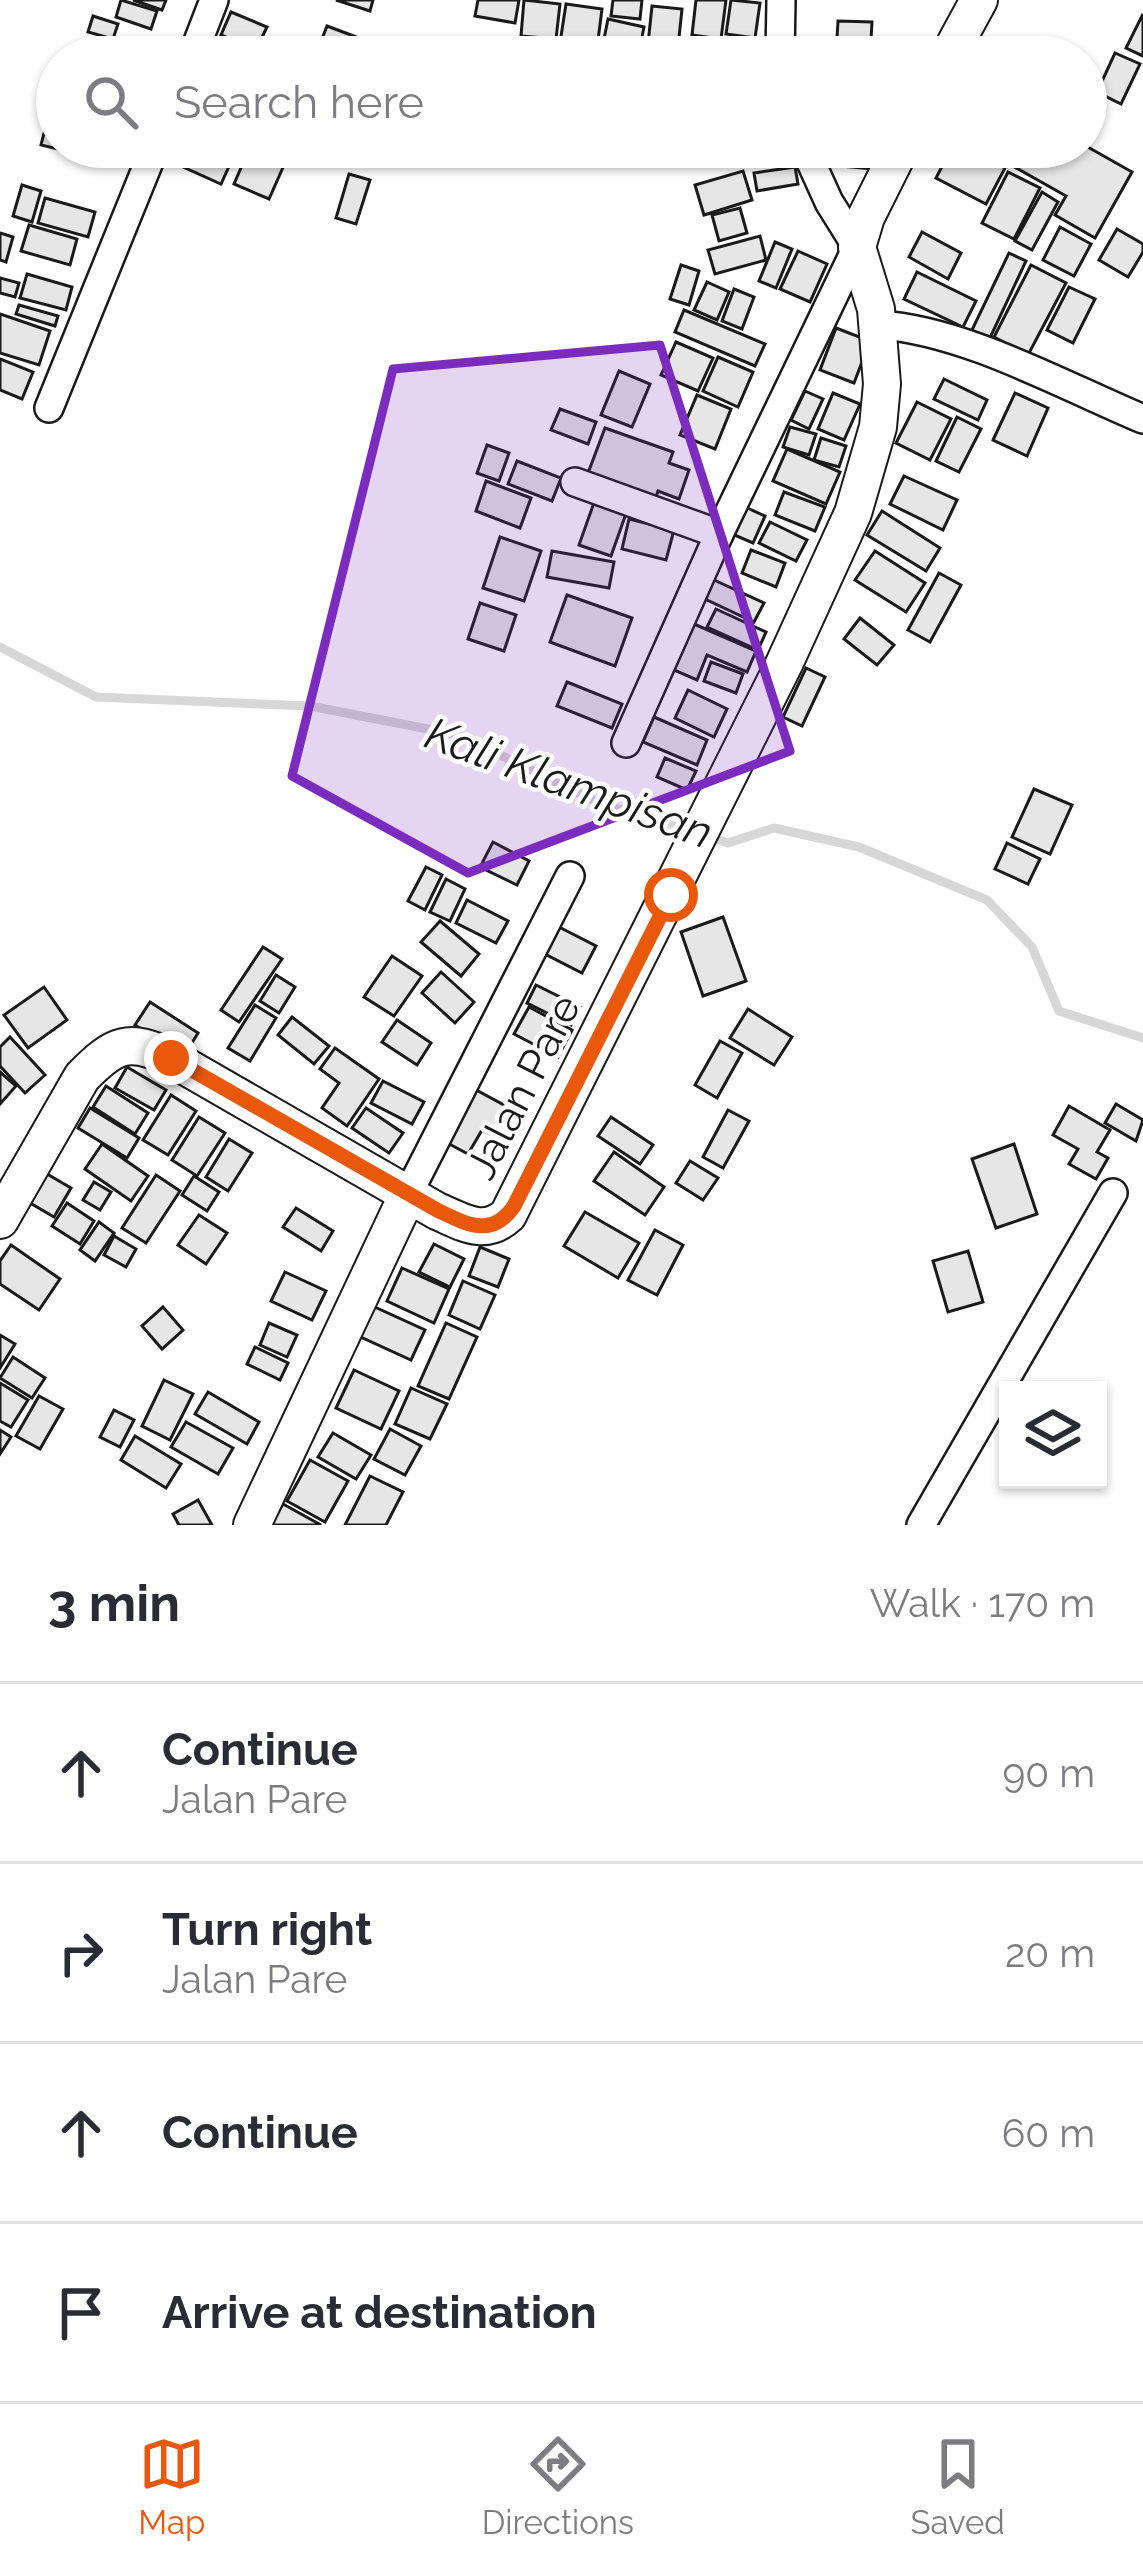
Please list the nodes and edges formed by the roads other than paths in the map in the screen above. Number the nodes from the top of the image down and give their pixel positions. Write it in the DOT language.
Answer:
graph roads {
  1 [pos="214,0"];
  2 [pos="781,0"];
  3 [pos="980,0"];
  4 [pos="200,36"];
  5 [pos="780,36"];
  6 [pos="960,36"];
  7 [pos="146,168"];
  8 [pos="814,168"];
  9 [pos="890,168"];
  10 [pos="857,247"];
  11 [pos="879,325"];
  12 [pos="49,408"];
  13 [pos="1143,419"];
  14 [pos="575,482"];
  15 [pos="719,534"];
  16 [pos="626,743"];
  17 [pos="570,876"];
  18 [pos="1113,1193"];
  19 [pos="408,1194"];
  20 [pos="0,1220"];
  21 [pos="252,1525"];
  22 [pos="921,1525"];
  1 -- 4 [label="street"];
  2 -- 5 [label="street"];
  3 -- 6 [label="street"];
  7 -- 12 [label="street"];
  8 -- 10 [label="street"];
  9 -- 10 [label="street"];
  10 -- 11 [label="street"];
  10 -- 15 [label="street"];
  11 -- 13 [label="street"];
  11 -- 19 [label="street, Jalan Pare"];
  14 -- 15 [label="street"];
  15 -- 16 [label="street"];
  17 -- 19 [label="street"];
  18 -- 22 [label="street"];
  19 -- 20 [label="street"];
  19 -- 21 [label="street, Jalan Pare"];
}
